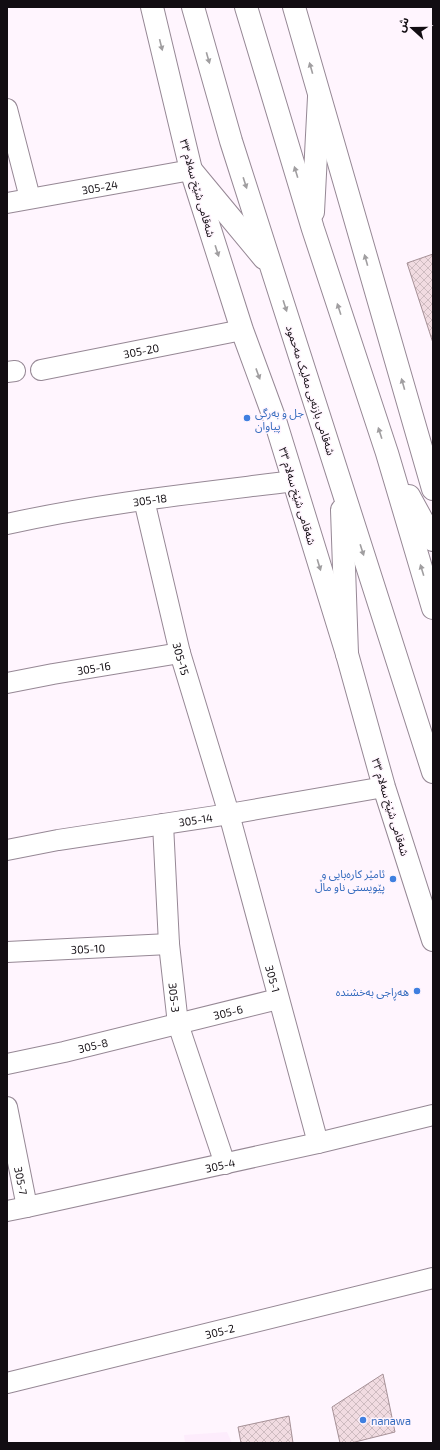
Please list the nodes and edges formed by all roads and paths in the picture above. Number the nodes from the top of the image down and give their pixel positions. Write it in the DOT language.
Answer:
graph roads {
  1 [pos="152,7"];
  2 [pos="193,7"];
  3 [pos="246,7"];
  4 [pos="294,7"];
  5 [pos="319,96"];
  6 [pos="7,109"];
  7 [pos="191,170"];
  8 [pos="30,198"];
  9 [pos="7,203"];
  10 [pos="313,229"];
  11 [pos="273,268"];
  12 [pos="242,330"];
  13 [pos="41,370"];
  14 [pos="386,453"];
  15 [pos="430,464"];
  16 [pos="294,481"];
  17 [pos="341,483"];
  18 [pos="433,489"];
  19 [pos="144,500"];
  20 [pos="7,524"];
  21 [pos="433,540"];
  22 [pos="433,608"];
  23 [pos="180,653"];
  24 [pos="347,654"];
  25 [pos="7,683"];
  26 [pos="433,772"];
  27 [pos="384,787"];
  28 [pos="228,814"];
  29 [pos="163,824"];
  30 [pos="7,850"];
  31 [pos="433,940"];
  32 [pos="169,944"];
  33 [pos="7,952"];
  34 [pos="278,999"];
  35 [pos="178,1024"];
  36 [pos="7,1064"];
  37 [pos="7,1107"];
  38 [pos="433,1114"];
  39 [pos="318,1143"];
  40 [pos="225,1164"];
  41 [pos="27,1208"];
  42 [pos="7,1211"];
  43 [pos="433,1278"];
  44 [pos="7,1383"];
  1 -- 7 [label="main road, شەقامی شێخ سەلام ٣٣, one-way"];
  2 -- 11 [label="main road, شەقامی بازنەیی مەلیک مەحمود, one-way"];
  10 -- 3 [label="main road, one-way"];
  5 -- 4 [label="main road, one-way"];
  5 -- 10 [label="main road"];
  15 -- 5 [label="main road, one-way"];
  6 -- 8 [label="street"];
  7 -- 8 [label="street, 305-24"];
  7 -- 11 [label="main road"];
  7 -- 12 [label="main road, شەقامی شێخ سەلام ٣٣, one-way"];
  8 -- 9 [label="street, 305-24"];
  14 -- 10 [label="main road, one-way"];
  11 -- 17 [label="main road, شەقامی بازنەیی مەلیک مەحمود, one-way"];
  12 -- 13 [label="street, 305-20"];
  12 -- 16 [label="main road, شەقامی شێخ سەلام ٣٣, one-way"];
  14 -- 21 [label="main road"];
  22 -- 14 [label="main road, one-way"];
  15 -- 18 [label="main road"];
  16 -- 19 [label="street, 305-18"];
  16 -- 24 [label="main road, شەقامی شێخ سەلام ٣٣, one-way"];
  17 -- 24 [label="main road"];
  17 -- 26 [label="main road, شەقامی بازنەیی مەلیک مەحمود, one-way"];
  19 -- 20 [label="street, 305-18"];
  19 -- 23 [label="street, 305-15"];
  23 -- 25 [label="street, 305-16"];
  23 -- 28 [label="street, 305-15"];
  24 -- 27 [label="main road, شەقامی شێخ سەلام ٣٣"];
  27 -- 28 [label="street, 305-14"];
  27 -- 31 [label="main road, شەقامی شێخ سەلام ٣٣"];
  28 -- 29 [label="street, 305-14"];
  28 -- 34 [label="street, 305-1"];
  29 -- 30 [label="street, 305-14"];
  29 -- 32 [label="street, 305-3"];
  32 -- 33 [label="street, 305-10"];
  32 -- 35 [label="street, 305-3"];
  34 -- 35 [label="street, 305-6"];
  34 -- 39 [label="street, 305-1"];
  35 -- 36 [label="street, 305-8"];
  35 -- 40 [label="street, 305-3"];
  37 -- 41 [label="street, 305-7"];
  38 -- 39 [label="street, 305-4"];
  39 -- 40 [label="street, 305-4"];
  40 -- 41 [label="street, 305-4"];
  41 -- 42 [label="street, 305-4"];
  43 -- 44 [label="street, 305-2"];
}
